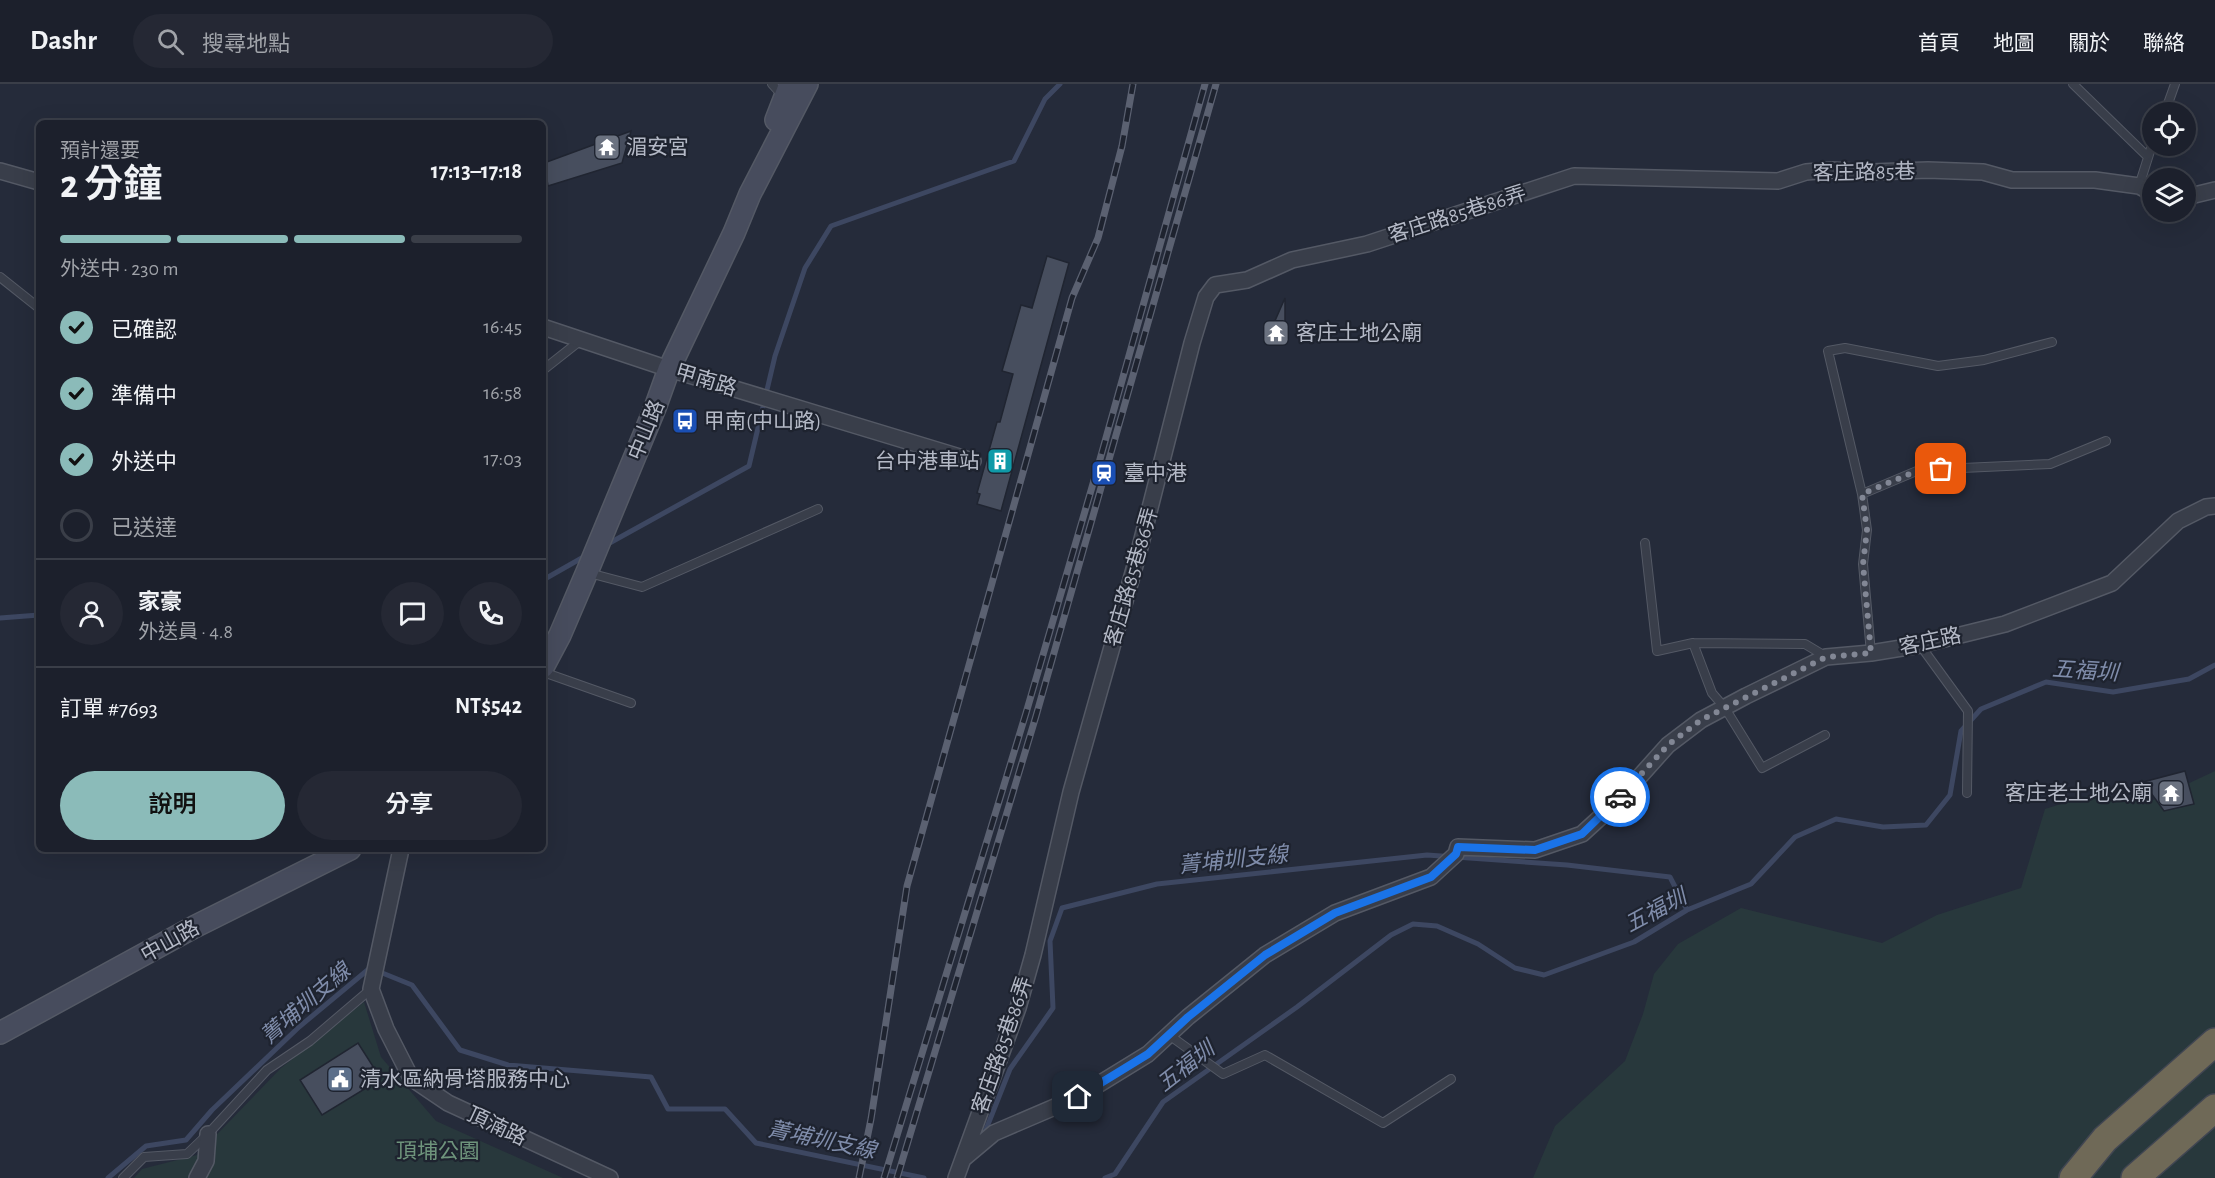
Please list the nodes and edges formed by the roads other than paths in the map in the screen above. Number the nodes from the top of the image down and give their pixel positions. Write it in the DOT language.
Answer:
graph roads {
  1 [pos="807,84"];
  2 [pos="2073,84"];
  3 [pos="2175,84"];
  4 [pos="782,89"];
  5 [pos="2168,102"];
  6 [pos="2148,157"];
  7 [pos="0,171"];
  8 [pos="1574,176"];
  9 [pos="36,181"];
  10 [pos="2139,186"];
  11 [pos="2142,188"];
  12 [pos="2215,190"];
  13 [pos="750,194"];
  14 [pos="2196,195"];
  15 [pos="0,277"];
  16 [pos="36,306"];
  17 [pos="546,328"];
  18 [pos="582,339"];
  19 [pos="2052,342"];
  20 [pos="546,368"];
  21 [pos="669,369"];
  22 [pos="2106,441"];
  23 [pos="973,461"];
  24 [pos="1862,494"];
  25 [pos="2215,506"];
  26 [pos="818,509"];
  27 [pos="1645,543"];
  28 [pos="586,572"];
  29 [pos="1693,643"];
  30 [pos="1920,645"];
  31 [pos="1871,653"];
  32 [pos="1826,657"];
  33 [pos="546,661"];
  34 [pos="546,673"];
  35 [pos="631,703"];
  36 [pos="1725,708"];
  37 [pos="1825,735"];
  38 [pos="1967,793"];
  39 [pos="340,852"];
  40 [pos="400,852"];
  41 [pos="371,989"];
  42 [pos="0,1033"];
  43 [pos="1169,1035"];
  44 [pos="2215,1042"];
  45 [pos="1451,1079"];
  46 [pos="2215,1108"];
  47 [pos="208,1134"];
  48 [pos="961,1161"];
  49 [pos="123,1178"];
  50 [pos="197,1178"];
  51 [pos="610,1178"];
  52 [pos="956,1178"];
  53 [pos="2073,1178"];
  54 [pos="2135,1178"];
  1 -- 13 [label="street"];
  2 -- 6 [label="lane"];
  3 -- 5 [label="lane"];
  4 -- 13 [label="street"];
  6 -- 10 [label="lane"];
  7 -- 9 [label="street"];
  8 -- 10 [label="street, 客庄路85巷"];
  8 -- 48 [label="street, 客庄路85巷86弄"];
  10 -- 11 [label="street, 客庄路85巷"];
  12 -- 14 [label="street"];
  13 -- 21 [label="street, 中山路"];
  15 -- 16 [label="lane"];
  17 -- 18 [label="street, 甲南路"];
  18 -- 20 [label="lane"];
  18 -- 21 [label="street, 甲南路"];
  19 -- 24 [label="lane"];
  21 -- 23 [label="street, 甲南路"];
  21 -- 28 [label="street, 中山路"];
  22 -- 24 [label="lane"];
  24 -- 31 [label="lane"];
  25 -- 30 [label="street, 客庄路"];
  26 -- 28 [label="lane"];
  27 -- 29 [label="lane"];
  28 -- 33 [label="street, 中山路"];
  29 -- 32 [label="lane"];
  29 -- 36 [label="lane"];
  30 -- 31 [label="street, 客庄路"];
  30 -- 38 [label="lane"];
  31 -- 32 [label="street, 客庄路"];
  32 -- 36 [label="street, 客庄路"];
  34 -- 35 [label="lane"];
  36 -- 37 [label="lane"];
  36 -- 43 [label="street, 客庄路"];
  39 -- 42 [label="street, 中山路"];
  40 -- 41 [label="street"];
  41 -- 47 [label="lane"];
  41 -- 51 [label="street, 頂湳路"];
  43 -- 45 [label="lane"];
  43 -- 48 [label="street, 客庄路"];
  44 -- 53 [label="highway"];
  46 -- 54 [label="highway"];
  47 -- 49 [label="lane"];
  47 -- 50 [label="street"];
  48 -- 52 [label="street"];
}
